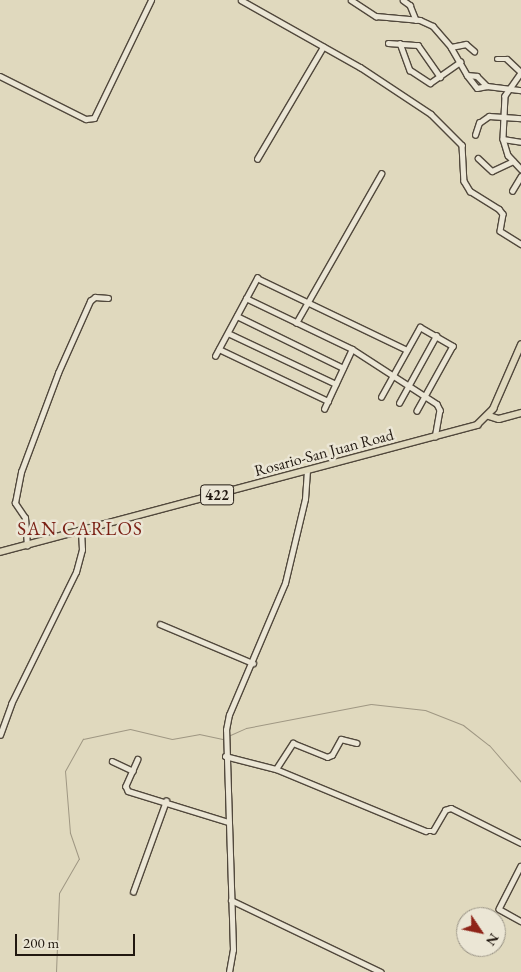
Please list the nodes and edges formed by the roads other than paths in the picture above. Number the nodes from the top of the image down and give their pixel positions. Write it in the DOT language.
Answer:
graph roads {
  1 [pos="151,0"];
  2 [pos="241,0"];
  3 [pos="351,0"];
  4 [pos="403,0"];
  5 [pos="416,20"];
  6 [pos="388,42"];
  7 [pos="400,43"];
  8 [pos="323,47"];
  9 [pos="451,47"];
  10 [pos="474,51"];
  11 [pos="498,59"];
  12 [pos="460,62"];
  13 [pos="521,72"];
  14 [pos="467,75"];
  15 [pos="0,76"];
  16 [pos="440,77"];
  17 [pos="487,86"];
  18 [pos="509,87"];
  19 [pos="521,90"];
  20 [pos="505,115"];
  21 [pos="521,118"];
  22 [pos="475,135"];
  23 [pos="503,139"];
  24 [pos="521,142"];
  25 [pos="478,158"];
  26 [pos="258,159"];
  27 [pos="512,161"];
  28 [pos="521,170"];
  29 [pos="381,174"];
  30 [pos="521,176"];
  31 [pos="512,191"];
  32 [pos="521,244"];
  33 [pos="108,298"];
  34 [pos="246,298"];
  35 [pos="307,302"];
  36 [pos="237,316"];
  37 [pos="296,323"];
  38 [pos="228,333"];
  39 [pos="436,336"];
  40 [pos="521,345"];
  41 [pos="219,349"];
  42 [pos="352,349"];
  43 [pos="407,350"];
  44 [pos="215,356"];
  45 [pos="343,368"];
  46 [pos="393,376"];
  47 [pos="336,384"];
  48 [pos="409,386"];
  49 [pos="425,396"];
  50 [pos="381,397"];
  51 [pos="328,401"];
  52 [pos="399,403"];
  53 [pos="324,408"];
  54 [pos="417,411"];
  55 [pos="521,413"];
  56 [pos="489,416"];
  57 [pos="434,438"];
  58 [pos="307,472"];
  59 [pos="81,530"];
  60 [pos="27,546"];
  61 [pos="0,552"];
  62 [pos="160,624"];
  63 [pos="252,662"];
  64 [pos="0,735"];
  65 [pos="357,743"];
  66 [pos="225,756"];
  67 [pos="138,759"];
  68 [pos="112,760"];
  69 [pos="276,769"];
  70 [pos="133,771"];
  71 [pos="166,801"];
  72 [pos="228,822"];
  73 [pos="521,843"];
  74 [pos="521,866"];
  75 [pos="133,892"];
  76 [pos="231,900"];
  77 [pos="521,922"];
  78 [pos="229,972"];
  79 [pos="381,972"];
  1 -- 15 [label="street"];
  2 -- 8 [label="street"];
  3 -- 5 [label="street"];
  4 -- 5 [label="street"];
  5 -- 9 [label="street"];
  6 -- 7 [label="street"];
  7 -- 16 [label="street"];
  7 -- 16 [label="street"];
  8 -- 26 [label="street"];
  8 -- 32 [label="street"];
  9 -- 10 [label="street"];
  9 -- 12 [label="street"];
  11 -- 13 [label="street"];
  12 -- 14 [label="street"];
  12 -- 16 [label="street"];
  13 -- 18 [label="street"];
  14 -- 17 [label="street"];
  14 -- 17 [label="street"];
  17 -- 18 [label="street"];
  18 -- 19 [label="street"];
  18 -- 20 [label="street"];
  20 -- 21 [label="street"];
  20 -- 22 [label="street"];
  20 -- 23 [label="street"];
  23 -- 24 [label="street"];
  23 -- 27 [label="street"];
  25 -- 27 [label="street"];
  27 -- 28 [label="street"];
  29 -- 35 [label="street"];
  30 -- 31 [label="street"];
  33 -- 60 [label="street"];
  34 -- 35 [label="street"];
  34 -- 36 [label="street"];
  34 -- 37 [label="street"];
  35 -- 37 [label="street"];
  35 -- 43 [label="street"];
  36 -- 38 [label="street"];
  36 -- 45 [label="street"];
  37 -- 42 [label="street"];
  38 -- 41 [label="street"];
  38 -- 47 [label="street"];
  39 -- 43 [label="street"];
  39 -- 48 [label="street"];
  39 -- 49 [label="street"];
  40 -- 56 [label="main road"];
  41 -- 44 [label="street"];
  41 -- 51 [label="street"];
  42 -- 45 [label="street"];
  42 -- 46 [label="street"];
  43 -- 46 [label="street"];
  45 -- 47 [label="street"];
  46 -- 48 [label="street"];
  46 -- 50 [label="street"];
  47 -- 51 [label="street"];
  48 -- 49 [label="street"];
  48 -- 52 [label="street"];
  49 -- 54 [label="street"];
  49 -- 57 [label="street"];
  51 -- 53 [label="street"];
  55 -- 56 [label="main road"];
  56 -- 57 [label="main road, Rosario-San Juan Road / 422"];
  57 -- 58 [label="main road, Rosario-San Juan Road / 422"];
  58 -- 59 [label="main road, Rosario-San Juan Road / 422"];
  58 -- 63 [label="street"];
  59 -- 60 [label="main road, Rosario-San Juan Road / 422"];
  59 -- 64 [label="street"];
  60 -- 61 [label="main road, Rosario-San Juan Road / 422"];
  62 -- 63 [label="street"];
  63 -- 66 [label="street"];
  65 -- 69 [label="street"];
  66 -- 69 [label="street"];
  66 -- 72 [label="street"];
  67 -- 70 [label="street"];
  68 -- 70 [label="street"];
  69 -- 73 [label="street"];
  70 -- 71 [label="street"];
  71 -- 72 [label="street"];
  71 -- 75 [label="street"];
  72 -- 76 [label="street"];
  74 -- 77 [label="street"];
  76 -- 78 [label="street"];
  76 -- 79 [label="street"];
}
